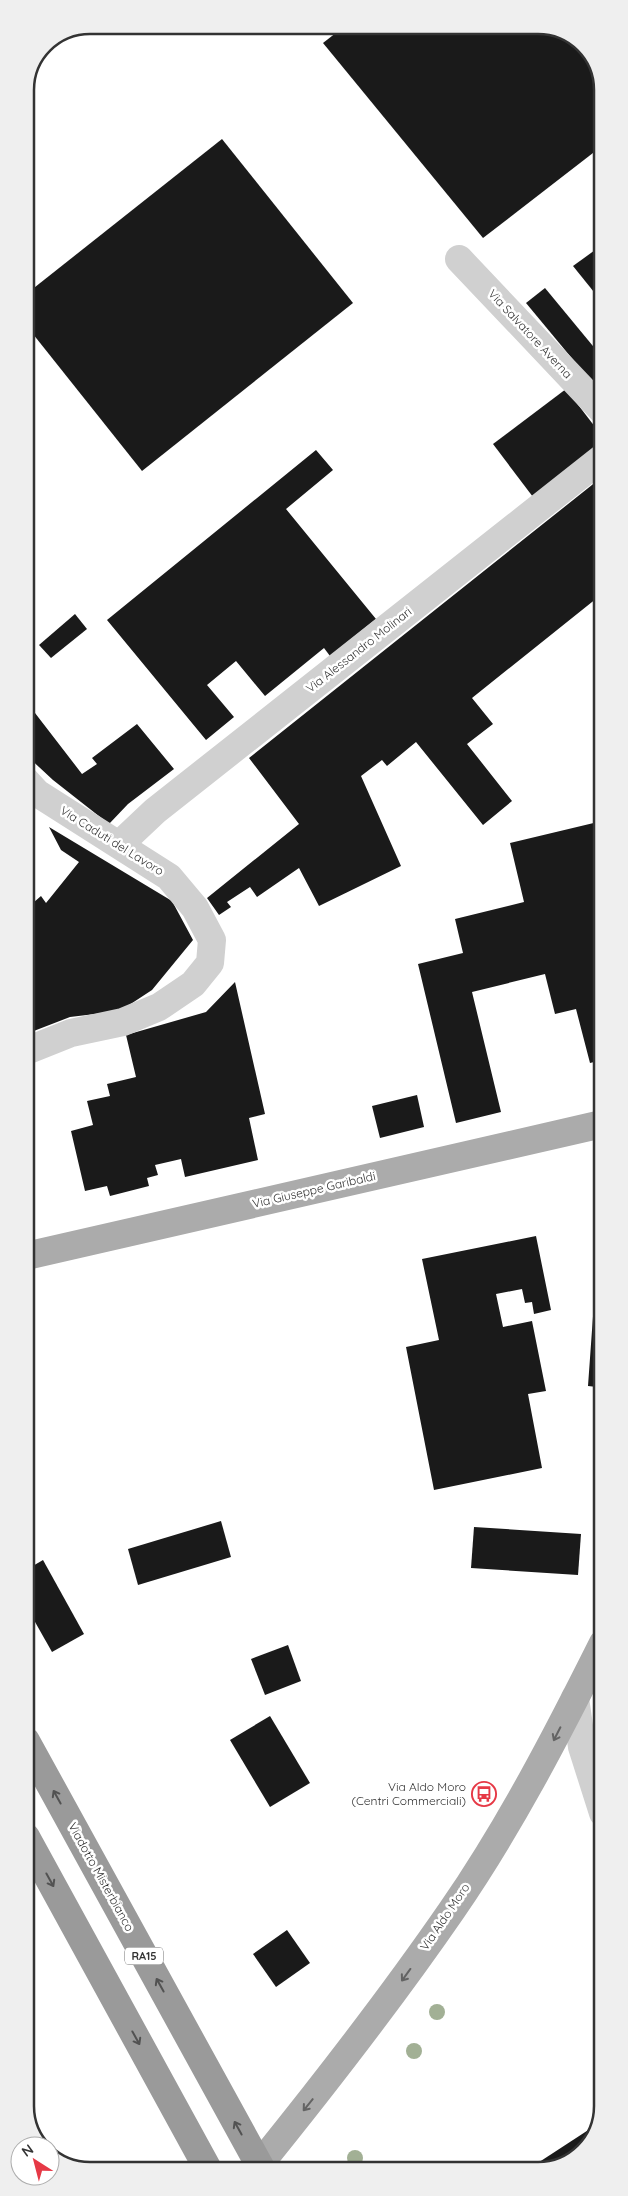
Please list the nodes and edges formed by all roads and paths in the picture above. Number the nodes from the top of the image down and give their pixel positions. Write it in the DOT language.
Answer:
graph roads {
  1 [pos="459,259"];
  2 [pos="594,402"];
  3 [pos="594,464"];
  4 [pos="34,789"];
  5 [pos="120,844"];
  6 [pos="34,1048"];
  7 [pos="594,1126"];
  8 [pos="34,1254"];
  9 [pos="594,1661"];
  10 [pos="575,1698"];
  11 [pos="34,1756"];
  12 [pos="594,1784"];
  13 [pos="34,1852"];
  14 [pos="205,2162"];
  15 [pos="258,2162"];
  16 [pos="261,2162"];
  1 -- 2 [label="street, Via Salvatore Averna"];
  3 -- 5 [label="street, Via Alessandro Molinari"];
  4 -- 5 [label="street, Via Caduti del Lavoro"];
  5 -- 6 [label="street, Via Caduti del Lavoro"];
  7 -- 8 [label="main road, Via Giuseppe Garibaldi"];
  9 -- 10 [label="main road, Via Aldo Moro"];
  10 -- 12 [label="street"];
  10 -- 16 [label="main road, Via Aldo Moro, one-way"];
  15 -- 11 [label="highway, Viadotto Misterbianco / RA15, one-way"];
  13 -- 14 [label="highway, one-way"];
}
